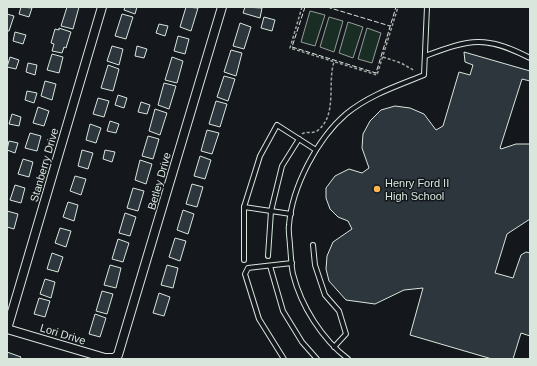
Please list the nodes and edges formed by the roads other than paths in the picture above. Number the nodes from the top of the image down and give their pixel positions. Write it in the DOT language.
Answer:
graph roads {
  1 [pos="102,7"];
  2 [pos="222,7"];
  3 [pos="427,7"];
  4 [pos="425,56"];
  5 [pos="530,58"];
  6 [pos="299,139"];
  7 [pos="316,150"];
  8 [pos="244,207"];
  9 [pos="271,211"];
  10 [pos="291,214"];
  11 [pos="313,246"];
  12 [pos="268,256"];
  13 [pos="244,260"];
  14 [pos="292,263"];
  15 [pos="270,266"];
  16 [pos="7,329"];
  17 [pos="334,347"];
  18 [pos="114,358"];
  19 [pos="284,359"];
  20 [pos="317,359"];
  21 [pos="348,359"];
  1 -- 16 [label="street, Stanberry Drive"];
  2 -- 18 [label="street, Betley Drive"];
  3 -- 4 [label="lane"];
  4 -- 5 [label="lane"];
  4 -- 7 [label="lane"];
  6 -- 7 [label="lane"];
  6 -- 8 [label="lane"];
  6 -- 9 [label="lane"];
  7 -- 10 [label="lane"];
  8 -- 9 [label="lane"];
  8 -- 13 [label="lane"];
  9 -- 10 [label="lane"];
  9 -- 12 [label="lane"];
  10 -- 14 [label="lane"];
  11 -- 17 [label="lane"];
  14 -- 15 [label="lane"];
  14 -- 17 [label="lane"];
  15 -- 19 [label="lane"];
  15 -- 20 [label="lane"];
  16 -- 18 [label="street, Lori Drive"];
  17 -- 21 [label="lane"];
}
